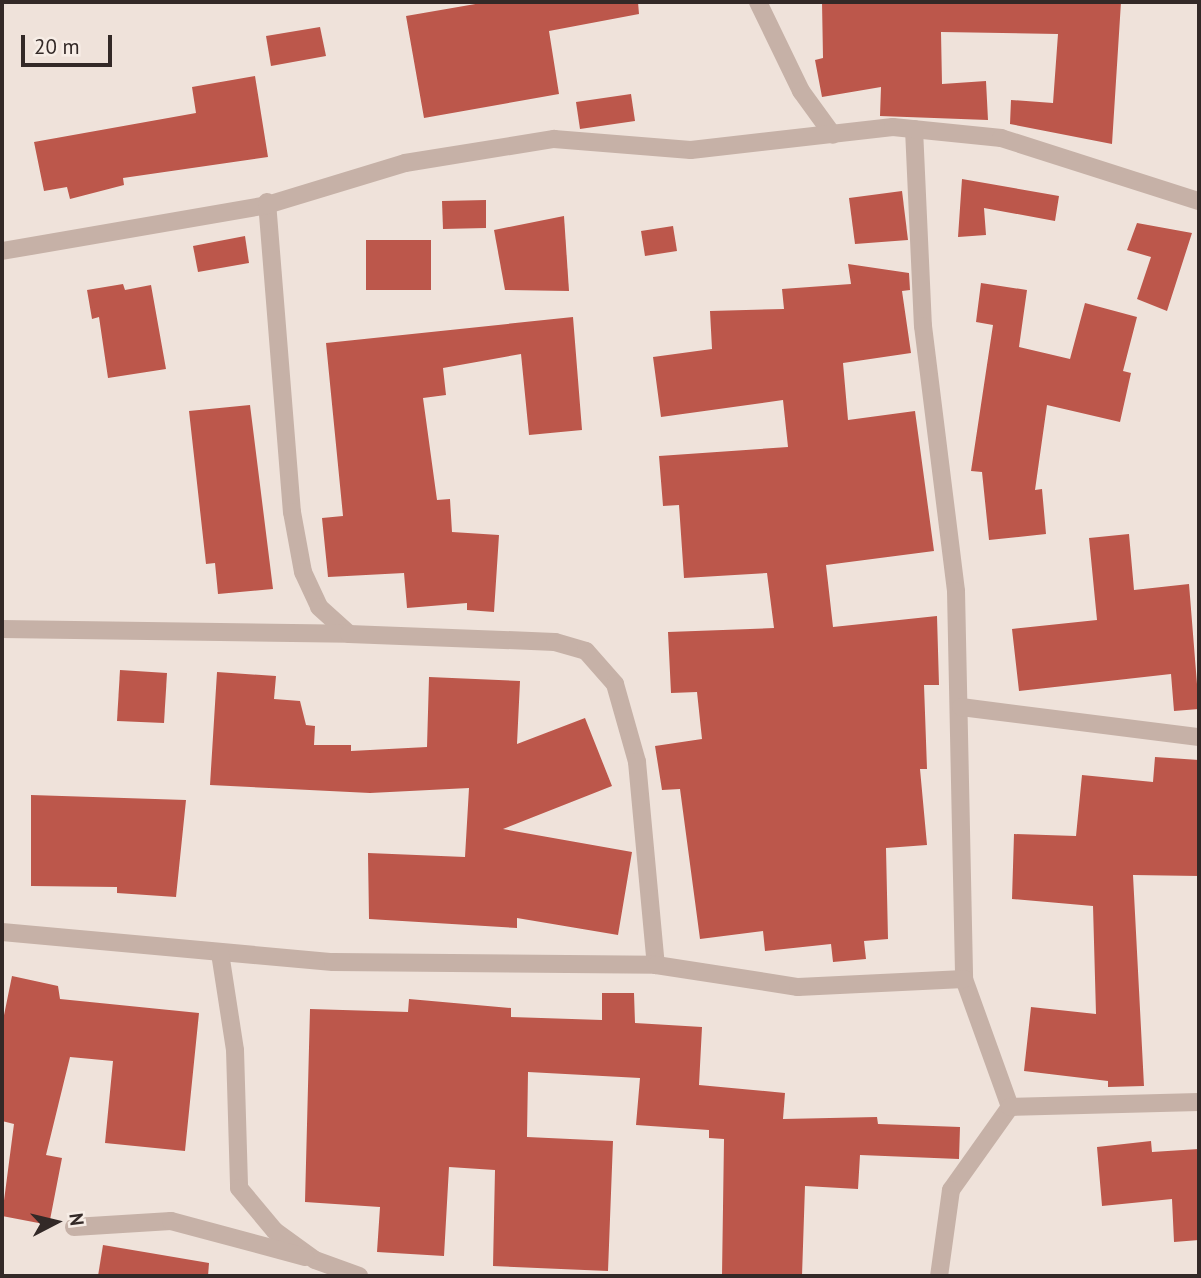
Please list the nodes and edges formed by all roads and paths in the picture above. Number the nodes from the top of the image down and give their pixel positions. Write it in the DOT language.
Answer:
graph roads {
  1 [pos="758,2"];
  2 [pos="914,129"];
  3 [pos="833,135"];
  4 [pos="1199,201"];
  5 [pos="267,202"];
  6 [pos="2,251"];
  7 [pos="2,628"];
  8 [pos="349,634"];
  9 [pos="961,707"];
  10 [pos="1199,737"];
  11 [pos="2,932"];
  12 [pos="220,953"];
  13 [pos="656,965"];
  14 [pos="964,979"];
  15 [pos="1199,1102"];
  16 [pos="1010,1107"];
  17 [pos="74,1227"];
  18 [pos="315,1260"];
  19 [pos="359,1276"];
  20 [pos="939,1276"];
  1 -- 3 [label="street"];
  2 -- 3 [label="street"];
  2 -- 4 [label="street"];
  2 -- 9 [label="street"];
  3 -- 5 [label="street"];
  5 -- 6 [label="street"];
  5 -- 8 [label="street"];
  7 -- 8 [label="street"];
  8 -- 13 [label="street"];
  9 -- 10 [label="street"];
  9 -- 14 [label="street"];
  11 -- 12 [label="street"];
  12 -- 13 [label="street"];
  12 -- 18 [label="street"];
  13 -- 14 [label="street"];
  14 -- 16 [label="street"];
  15 -- 16 [label="street"];
  16 -- 20 [label="street"];
  17 -- 18 [label="street"];
  18 -- 19 [label="street"];
}
